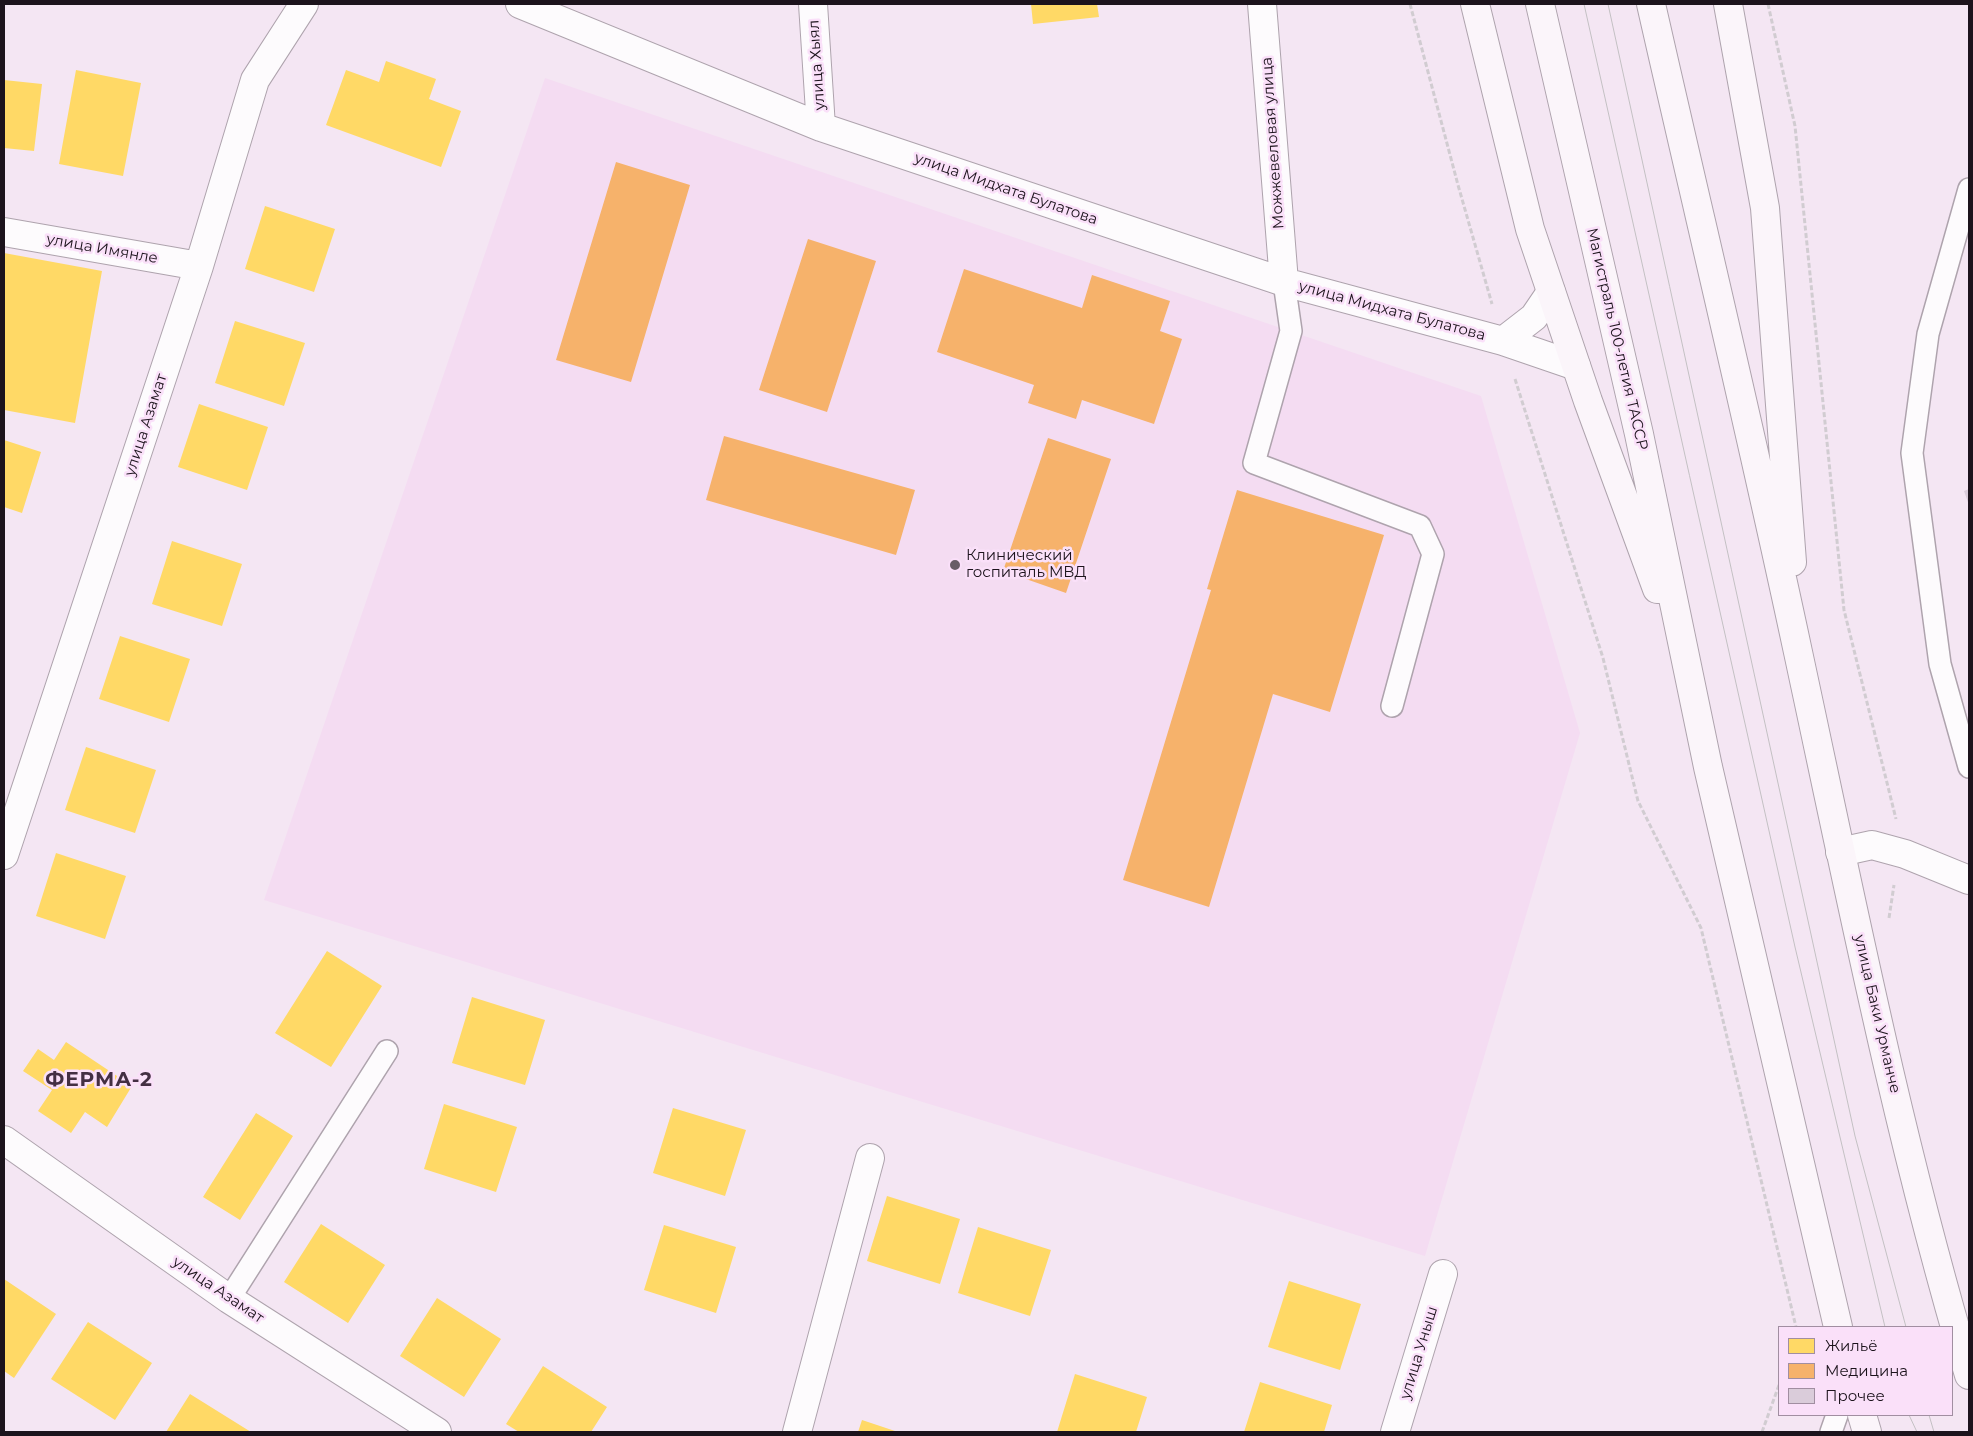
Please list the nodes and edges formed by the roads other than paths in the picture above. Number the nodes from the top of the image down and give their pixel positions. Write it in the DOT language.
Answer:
graph roads {
  1 [pos="304,4"];
  2 [pos="520,4"];
  3 [pos="813,4"];
  4 [pos="1262,4"];
  5 [pos="1475,4"];
  6 [pos="1540,4"];
  7 [pos="1651,4"];
  8 [pos="1728,4"];
  9 [pos="821,126"];
  10 [pos="1969,189"];
  11 [pos="4,232"];
  12 [pos="199,266"];
  13 [pos="1284,282"];
  14 [pos="1551,292"];
  15 [pos="1503,341"];
  16 [pos="1576,366"];
  17 [pos="1798,651"];
  18 [pos="1688,675"];
  19 [pos="1392,706"];
  20 [pos="1969,767"];
  21 [pos="1840,852"];
  22 [pos="4,855"];
  23 [pos="1969,880"];
  24 [pos="387,1051"];
  25 [pos="4,1140"];
  26 [pos="870,1158"];
  27 [pos="1443,1274"];
  28 [pos="230,1300"];
  29 [pos="1838,1326"];
  30 [pos="1969,1375"];
  31 [pos="1837,1416"];
  32 [pos="1862,1416"];
  33 [pos="437,1432"];
  34 [pos="797,1432"];
  35 [pos="1395,1432"];
  36 [pos="1831,1432"];
  37 [pos="1867,1432"];
  1 -- 12 [label="street, улица Азамат"];
  2 -- 9 [label="street, улица Мидхата Булатова"];
  3 -- 9 [label="street, улица Хыял"];
  4 -- 13 [label="street, Можжевеловая улица"];
  5 -- 14 [label="main road"];
  6 -- 18 [label="main road, Магистраль 100-летия ТАССР"];
  7 -- 17 [label="main road"];
  8 -- 17 [label="main road"];
  9 -- 13 [label="street, улица Мидхата Булатова"];
  10 -- 20 [label="lane"];
  11 -- 12 [label="street, улица Имянле"];
  12 -- 22 [label="street, улица Азамат"];
  13 -- 15 [label="street, улица Мидхата Булатова"];
  13 -- 19 [label="lane"];
  14 -- 15 [label="street, улица Мидхата Булатова"];
  14 -- 16 [label="main road"];
  15 -- 16 [label="street, улица Мидхата Булатова"];
  16 -- 18 [label="main road"];
  17 -- 21 [label="main road, улица Баки Урманче"];
  18 -- 29 [label="main road"];
  21 -- 23 [label="street"];
  21 -- 30 [label="main road, улица Баки Урманче"];
  24 -- 28 [label="lane"];
  25 -- 28 [label="street, улица Азамат"];
  26 -- 34 [label="street"];
  27 -- 35 [label="street, улица Уныш"];
  28 -- 33 [label="street, улица Азамат"];
  31 -- 36 [label="lane"];
  32 -- 37 [label="main road"];
}
